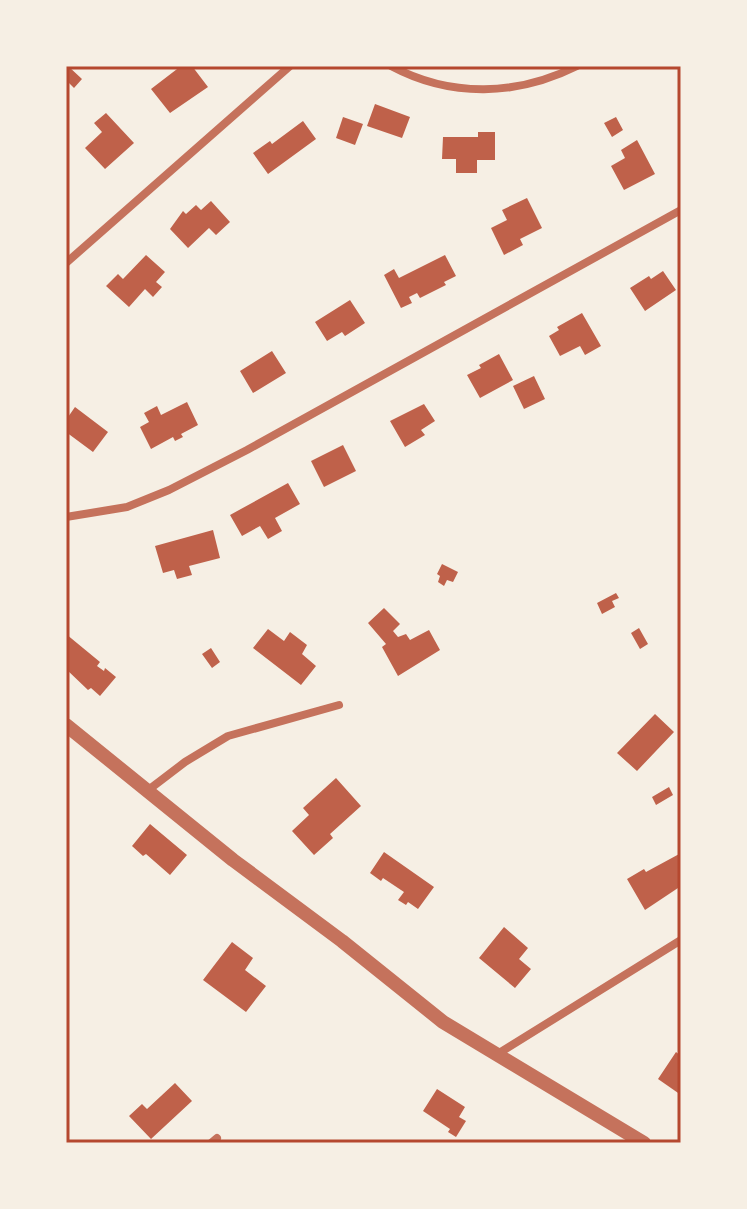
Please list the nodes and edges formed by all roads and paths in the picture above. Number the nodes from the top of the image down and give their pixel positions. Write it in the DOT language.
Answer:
graph roads {
  1 [pos="290,66"];
  2 [pos="391,66"];
  3 [pos="577,66"];
  4 [pos="681,210"];
  5 [pos="66,263"];
  6 [pos="66,517"];
  7 [pos="339,705"];
  8 [pos="66,725"];
  9 [pos="147,791"];
  10 [pos="681,940"];
  11 [pos="496,1055"];
  12 [pos="644,1143"];
  1 -- 5 [label="street"];
  2 -- 3 [label="street"];
  4 -- 6 [label="street"];
  7 -- 9 [label="street"];
  8 -- 9 [label="street"];
  9 -- 11 [label="street"];
  10 -- 11 [label="street"];
  11 -- 12 [label="street"];
}
